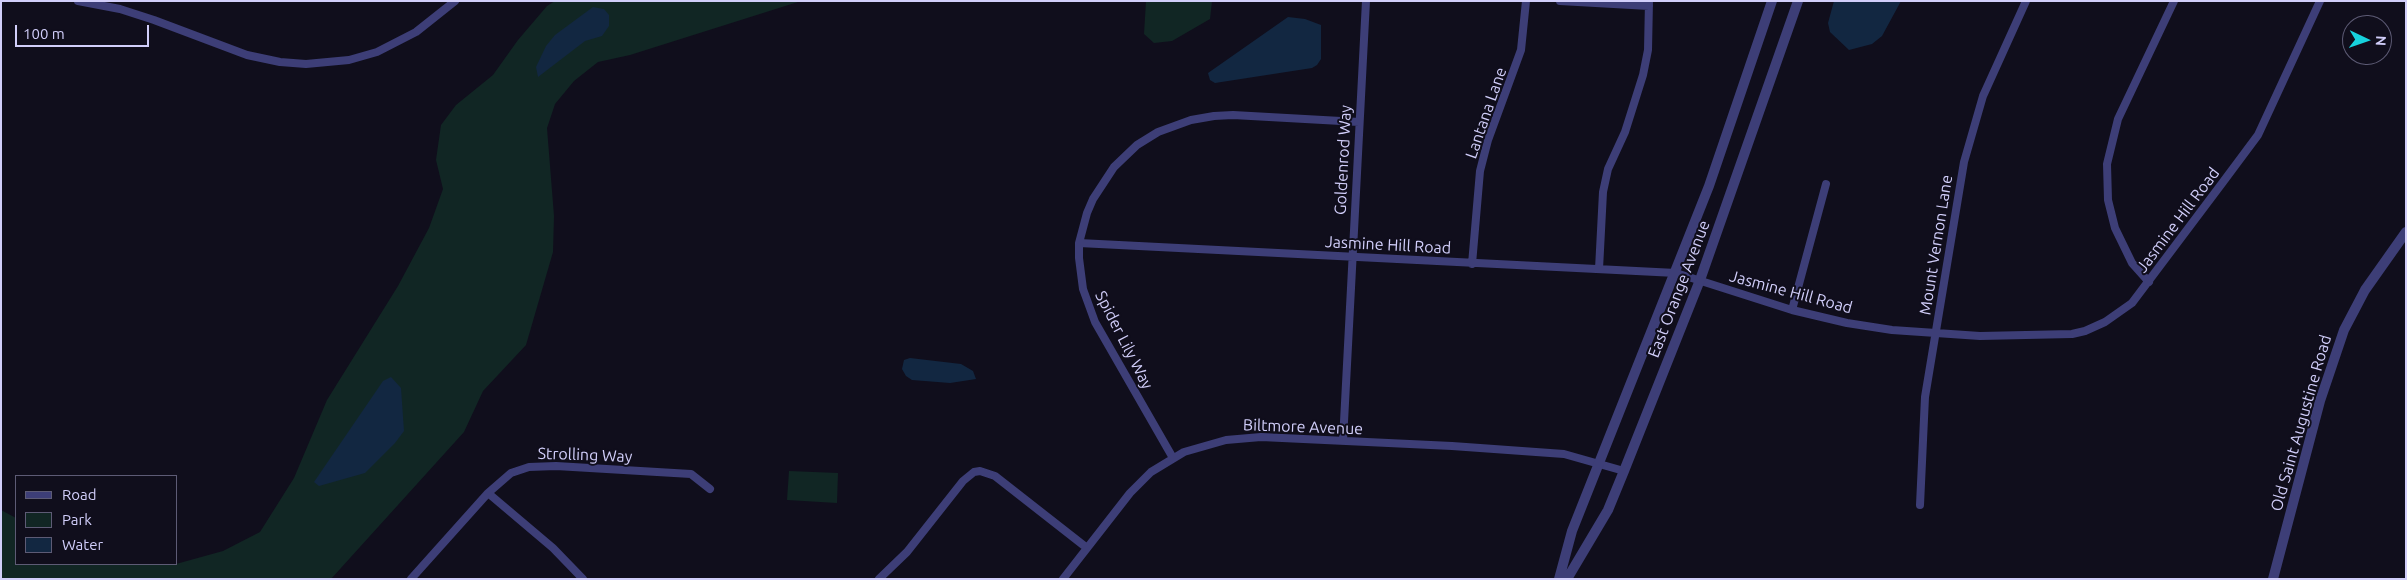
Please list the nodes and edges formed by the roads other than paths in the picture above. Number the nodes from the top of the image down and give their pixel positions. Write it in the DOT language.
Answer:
graph roads {
  1 [pos="78,1"];
  2 [pos="455,1"];
  3 [pos="1366,1"];
  4 [pos="1526,1"];
  5 [pos="1560,1"];
  6 [pos="1772,1"];
  7 [pos="1798,1"];
  8 [pos="2026,1"];
  9 [pos="2174,1"];
  10 [pos="2320,1"];
  11 [pos="1649,4"];
  12 [pos="1359,122"];
  13 [pos="1826,184"];
  14 [pos="2406,232"];
  15 [pos="1079,243"];
  16 [pos="1352,257"];
  17 [pos="1472,264"];
  18 [pos="1599,269"];
  19 [pos="1676,273"];
  20 [pos="1700,280"];
  21 [pos="2149,282"];
  22 [pos="1792,310"];
  23 [pos="1935,334"];
  24 [pos="1342,441"];
  25 [pos="1172,458"];
  26 [pos="1599,463"];
  27 [pos="1624,471"];
  28 [pos="710,489"];
  29 [pos="488,494"];
  30 [pos="1920,505"];
  31 [pos="1087,548"];
  32 [pos="411,579"];
  33 [pos="583,579"];
  34 [pos="879,579"];
  35 [pos="1063,579"];
  36 [pos="1559,579"];
  37 [pos="1567,579"];
  38 [pos="2272,579"];
  1 -- 2 [label="street"];
  3 -- 12 [label="street, Goldenrod Way"];
  4 -- 17 [label="street, Lantana Lane"];
  5 -- 11 [label="street"];
  6 -- 19 [label="street, East Orange Avenue"];
  7 -- 20 [label="street, East Orange Avenue"];
  8 -- 23 [label="street, Mount Vernon Lane"];
  9 -- 21 [label="street"];
  10 -- 21 [label="street, Jasmine Hill Road"];
  11 -- 18 [label="street"];
  12 -- 15 [label="street, Spider Lily Way"];
  12 -- 16 [label="street, Goldenrod Way"];
  13 -- 22 [label="street"];
  14 -- 38 [label="street, Old Saint Augustine Road"];
  15 -- 16 [label="street, Jasmine Hill Road"];
  15 -- 25 [label="street, Spider Lily Way"];
  16 -- 17 [label="street, Jasmine Hill Road"];
  16 -- 24 [label="street, Goldenrod Way"];
  17 -- 18 [label="street, Jasmine Hill Road"];
  18 -- 19 [label="street, Jasmine Hill Road"];
  19 -- 20 [label="street, Jasmine Hill Road"];
  19 -- 26 [label="street, East Orange Avenue"];
  20 -- 22 [label="street, Jasmine Hill Road"];
  20 -- 27 [label="street, East Orange Avenue"];
  21 -- 23 [label="street, Jasmine Hill Road"];
  22 -- 23 [label="street, Jasmine Hill Road"];
  23 -- 30 [label="street, Mount Vernon Lane"];
  24 -- 25 [label="street, Biltmore Avenue"];
  24 -- 26 [label="street, Biltmore Avenue"];
  25 -- 31 [label="street, Biltmore Avenue"];
  26 -- 27 [label="street, Biltmore Avenue"];
  26 -- 36 [label="street, East Orange Avenue"];
  27 -- 37 [label="street, East Orange Avenue"];
  28 -- 29 [label="street, Strolling Way"];
  29 -- 32 [label="street, Strolling Way"];
  29 -- 33 [label="street"];
  31 -- 34 [label="street"];
  31 -- 35 [label="street, Biltmore Avenue"];
}
